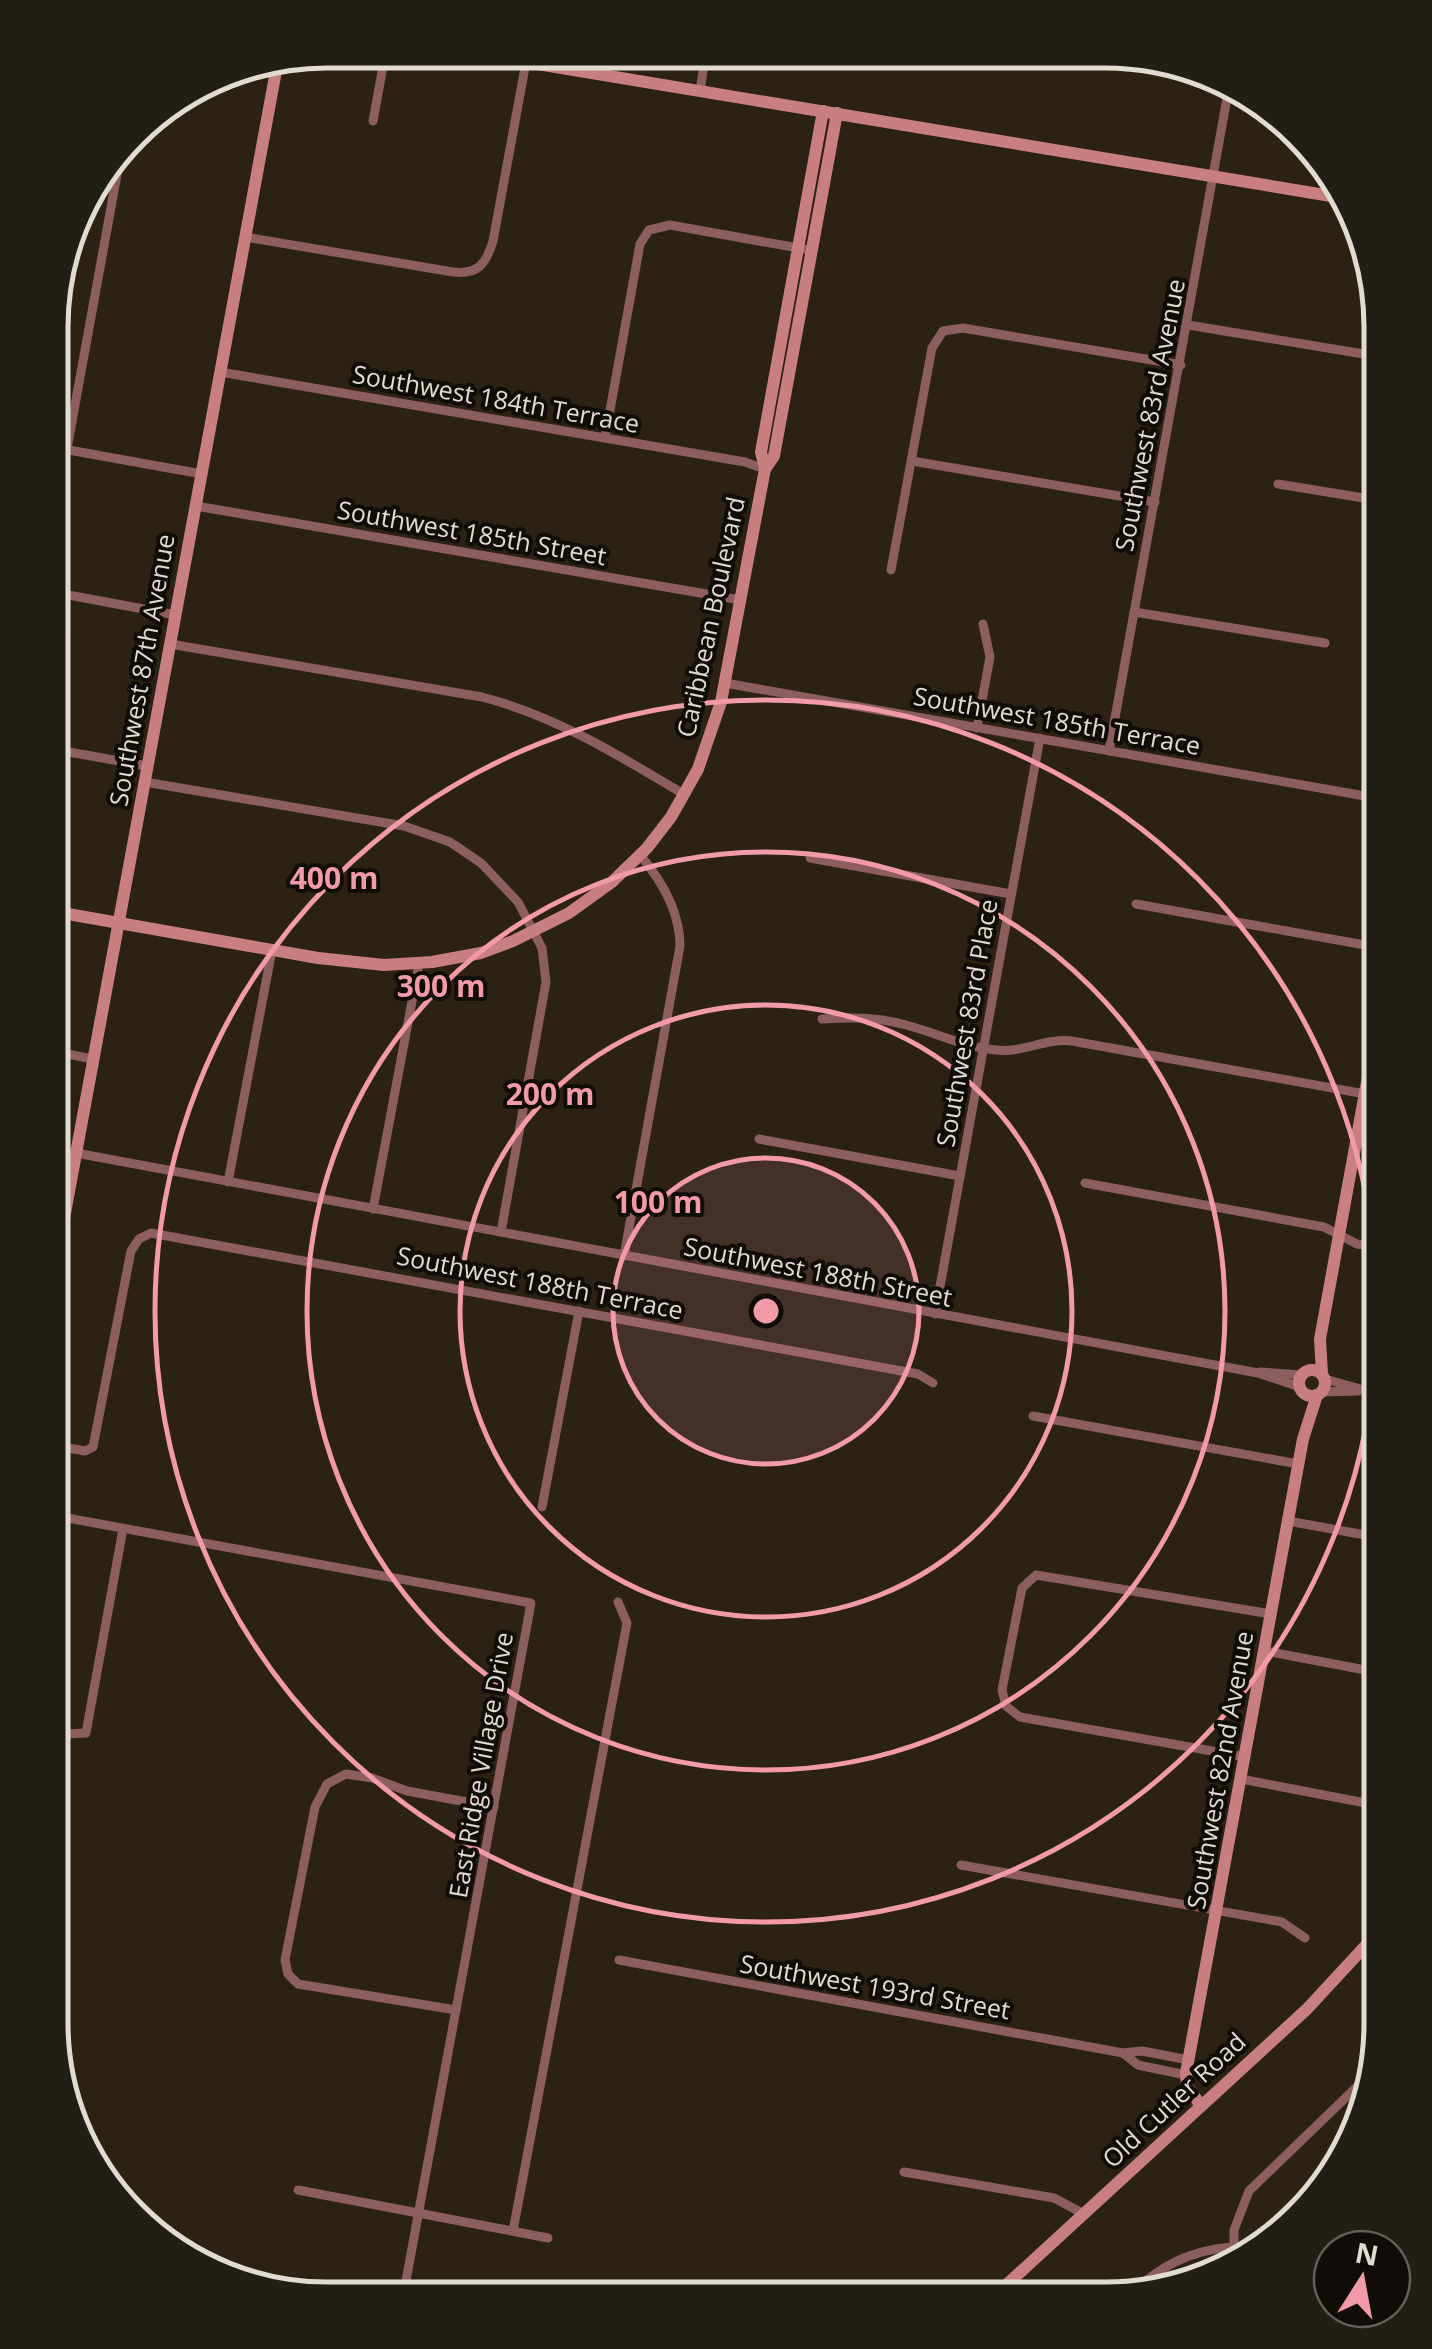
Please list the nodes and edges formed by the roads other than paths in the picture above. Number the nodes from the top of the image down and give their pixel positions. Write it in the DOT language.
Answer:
graph roads {
  1 [pos="383,68"];
  2 [pos="525,68"];
  3 [pos="562,68"];
  4 [pos="704,68"];
  5 [pos="276,72"];
  6 [pos="700,91"];
  7 [pos="1226,98"];
  8 [pos="830,112"];
  9 [pos="373,121"];
  10 [pos="117,176"];
  11 [pos="1214,176"];
  12 [pos="1329,196"];
  13 [pos="245,236"];
  14 [pos="805,250"];
  15 [pos="1188,324"];
  16 [pos="1364,354"];
  17 [pos="1181,365"];
  18 [pos="220,372"];
  19 [pos="605,438"];
  20 [pos="68,444"];
  21 [pos="68,450"];
  22 [pos="912,461"];
  23 [pos="765,468"];
  24 [pos="202,474"];
  25 [pos="1278,484"];
  26 [pos="1364,498"];
  27 [pos="1155,502"];
  28 [pos="196,506"];
  29 [pos="891,570"];
  30 [pos="68,595"];
  31 [pos="741,600"];
  32 [pos="1134,612"];
  33 [pos="176,615"];
  34 [pos="984,624"];
  35 [pos="1325,643"];
  36 [pos="170,644"];
  37 [pos="725,684"];
  38 [pos="976,728"];
  39 [pos="1040,738"];
  40 [pos="1109,751"];
  41 [pos="68,752"];
  42 [pos="148,766"];
  43 [pos="145,782"];
  44 [pos="684,795"];
  45 [pos="1364,796"];
  46 [pos="640,855"];
  47 [pos="810,858"];
  48 [pos="1011,894"];
  49 [pos="1136,904"];
  50 [pos="68,914"];
  51 [pos="118,922"];
  52 [pos="534,932"];
  53 [pos="1364,945"];
  54 [pos="272,950"];
  55 [pos="419,964"];
  56 [pos="822,1019"];
  57 [pos="983,1048"];
  58 [pos="68,1054"];
  59 [pos="93,1059"];
  60 [pos="1364,1094"];
  61 [pos="759,1138"];
  62 [pos="76,1153"];
  63 [pos="960,1176"];
  64 [pos="68,1180"];
  65 [pos="71,1180"];
  66 [pos="228,1182"];
  67 [pos="1085,1183"];
  68 [pos="68,1196"];
  69 [pos="374,1208"];
  70 [pos="501,1232"];
  71 [pos="1339,1235"];
  72 [pos="1364,1245"];
  73 [pos="624,1256"];
  74 [pos="579,1311"];
  75 [pos="935,1314"];
  76 [pos="933,1383"];
  77 [pos="1313,1383"];
  78 [pos="1364,1392"];
  79 [pos="1034,1416"];
  80 [pos="68,1449"];
  81 [pos="1298,1464"];
  82 [pos="542,1508"];
  83 [pos="68,1518"];
  84 [pos="1288,1521"];
  85 [pos="123,1528"];
  86 [pos="1364,1535"];
  87 [pos="618,1602"];
  88 [pos="1271,1614"];
  89 [pos="1265,1651"];
  90 [pos="1364,1670"];
  91 [pos="68,1734"];
  92 [pos="1246,1757"];
  93 [pos="1242,1780"];
  94 [pos="1364,1803"];
  95 [pos="494,1807"];
  96 [pos="961,1866"];
  97 [pos="1217,1910"];
  98 [pos="1305,1938"];
  99 [pos="1364,1948"];
  100 [pos="619,1960"];
  101 [pos="456,2010"];
  102 [pos="1151,2052"];
  103 [pos="1123,2053"];
  104 [pos="1188,2060"];
  105 [pos="1148,2068"];
  106 [pos="1186,2075"];
  107 [pos="1356,2086"];
  108 [pos="1201,2106"];
  109 [pos="904,2172"];
  110 [pos="298,2190"];
  111 [pos="419,2212"];
  112 [pos="1084,2214"];
  113 [pos="514,2231"];
  114 [pos="548,2238"];
  115 [pos="1232,2247"];
  116 [pos="1148,2278"];
  117 [pos="406,2282"];
  118 [pos="1010,2282"];
  1 -- 9 [label="street"];
  2 -- 13 [label="street"];
  3 -- 6 [label="street"];
  4 -- 6 [label="street"];
  5 -- 13 [label="street, Southwest 87th Avenue"];
  6 -- 8 [label="street"];
  7 -- 11 [label="street, Southwest 83rd Avenue"];
  8 -- 11 [label="street"];
  8 -- 14 [label="street, Caribbean Boulevard"];
  10 -- 20 [label="street"];
  11 -- 12 [label="street"];
  11 -- 15 [label="street, Southwest 83rd Avenue"];
  13 -- 18 [label="street, Southwest 87th Avenue"];
  14 -- 19 [label="street"];
  14 -- 23 [label="street, Caribbean Boulevard"];
  15 -- 16 [label="street"];
  15 -- 17 [label="street, Southwest 83rd Avenue"];
  17 -- 22 [label="street"];
  17 -- 27 [label="street, Southwest 83rd Avenue"];
  18 -- 19 [label="street, Southwest 184th Terrace"];
  18 -- 24 [label="street, Southwest 87th Avenue"];
  19 -- 23 [label="street, Southwest 184th Terrace"];
  21 -- 24 [label="street"];
  22 -- 27 [label="street"];
  22 -- 29 [label="street"];
  23 -- 31 [label="street, Caribbean Boulevard"];
  24 -- 28 [label="street, Southwest 87th Avenue"];
  25 -- 26 [label="street"];
  27 -- 32 [label="street, Southwest 83rd Avenue"];
  28 -- 31 [label="street, Southwest 185th Street"];
  28 -- 33 [label="street, Southwest 87th Avenue"];
  30 -- 33 [label="street"];
  31 -- 37 [label="street, Caribbean Boulevard"];
  32 -- 35 [label="street"];
  32 -- 40 [label="street, Southwest 83rd Avenue"];
  33 -- 36 [label="street, Southwest 87th Avenue"];
  34 -- 38 [label="street"];
  36 -- 42 [label="street, Southwest 87th Avenue"];
  36 -- 44 [label="street"];
  37 -- 38 [label="street, Southwest 185th Terrace"];
  37 -- 44 [label="street, Caribbean Boulevard"];
  38 -- 39 [label="street, Southwest 185th Terrace"];
  39 -- 40 [label="street, Southwest 185th Terrace"];
  39 -- 48 [label="street, Southwest 83rd Place"];
  40 -- 45 [label="street, Southwest 185th Terrace"];
  41 -- 42 [label="street"];
  42 -- 43 [label="street, Southwest 87th Avenue"];
  43 -- 51 [label="street, Southwest 87th Avenue"];
  43 -- 52 [label="street"];
  44 -- 46 [label="street, Caribbean Boulevard"];
  46 -- 52 [label="street, Caribbean Boulevard"];
  46 -- 73 [label="street"];
  47 -- 48 [label="street"];
  48 -- 57 [label="street, Southwest 83rd Place"];
  49 -- 53 [label="street"];
  50 -- 51 [label="street, Caribbean Boulevard"];
  51 -- 54 [label="street, Caribbean Boulevard"];
  51 -- 59 [label="street, Southwest 87th Avenue"];
  52 -- 55 [label="street, Caribbean Boulevard"];
  52 -- 70 [label="street"];
  54 -- 55 [label="street, Caribbean Boulevard"];
  54 -- 66 [label="street"];
  55 -- 69 [label="street"];
  56 -- 57 [label="street"];
  57 -- 60 [label="street"];
  57 -- 63 [label="street, Southwest 83rd Place"];
  58 -- 59 [label="street"];
  59 -- 62 [label="street, Southwest 87th Avenue"];
  60 -- 71 [label="street, Southwest 82nd Avenue"];
  61 -- 63 [label="street"];
  62 -- 65 [label="street, Southwest 87th Avenue"];
  62 -- 66 [label="street, Southwest 188th Street"];
  63 -- 75 [label="street, Southwest 83rd Place"];
  64 -- 65 [label="street"];
  65 -- 68 [label="street, Southwest 87th Avenue"];
  66 -- 69 [label="street, Southwest 188th Street"];
  67 -- 71 [label="street"];
  69 -- 70 [label="street, Southwest 188th Street"];
  70 -- 73 [label="street, Southwest 188th Street"];
  71 -- 72 [label="street"];
  71 -- 77 [label="street, Southwest 82nd Avenue"];
  73 -- 75 [label="street, Southwest 188th Street"];
  74 -- 76 [label="street, Southwest 188th Terrace"];
  74 -- 80 [label="street, Southwest 188th Terrace"];
  74 -- 82 [label="street"];
  75 -- 77 [label="street, Southwest 188th Street"];
  77 -- 78 [label="street, Southwest 188th Street"];
  77 -- 81 [label="street, Southwest 82nd Avenue"];
  79 -- 81 [label="street"];
  81 -- 84 [label="street, Southwest 82nd Avenue"];
  83 -- 85 [label="street, East Ridge Village Drive"];
  84 -- 86 [label="street"];
  84 -- 88 [label="street, Southwest 82nd Avenue"];
  85 -- 91 [label="street"];
  85 -- 95 [label="street, East Ridge Village Drive"];
  87 -- 113 [label="street"];
  88 -- 89 [label="street, Southwest 82nd Avenue"];
  88 -- 92 [label="street"];
  89 -- 90 [label="street"];
  89 -- 92 [label="street, Southwest 82nd Avenue"];
  92 -- 93 [label="street, Southwest 82nd Avenue"];
  93 -- 94 [label="street"];
  93 -- 97 [label="street, Southwest 82nd Avenue"];
  95 -- 101 [label="street, East Ridge Village Drive"];
  95 -- 101 [label="street"];
  96 -- 97 [label="street"];
  97 -- 98 [label="street"];
  97 -- 104 [label="street, Southwest 82nd Avenue"];
  99 -- 108 [label="street, Old Cutler Road"];
  100 -- 103 [label="street, Southwest 193rd Street"];
  101 -- 111 [label="street, East Ridge Village Drive"];
  102 -- 103 [label="street, Southwest 193rd Street"];
  102 -- 104 [label="street, Southwest 193rd Street"];
  102 -- 105 [label="street"];
  103 -- 105 [label="street, Southwest 193rd Street"];
  104 -- 106 [label="street, Southwest 82nd Avenue"];
  105 -- 106 [label="street, Southwest 193rd Street"];
  106 -- 108 [label="street"];
  107 -- 115 [label="street"];
  108 -- 112 [label="street, Old Cutler Road"];
  109 -- 112 [label="street"];
  110 -- 111 [label="street"];
  111 -- 113 [label="street"];
  111 -- 117 [label="street, East Ridge Village Drive"];
  112 -- 118 [label="street, Old Cutler Road"];
  113 -- 114 [label="street"];
  115 -- 116 [label="street"];
}
